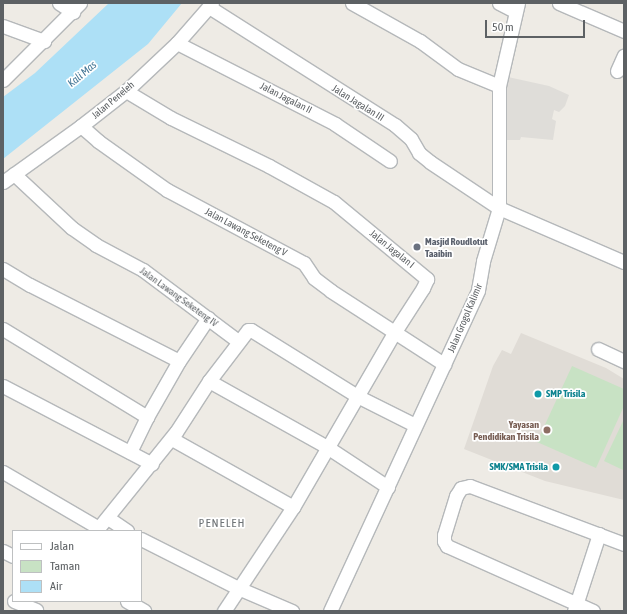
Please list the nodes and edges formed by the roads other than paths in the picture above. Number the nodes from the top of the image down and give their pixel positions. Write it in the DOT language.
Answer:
graph roads {
  1 [pos="59,3"];
  2 [pos="352,3"];
  3 [pos="500,3"];
  4 [pos="559,3"];
  5 [pos="210,5"];
  6 [pos="517,7"];
  7 [pos="76,8"];
  8 [pos="3,26"];
  9 [pos="624,31"];
  10 [pos="44,41"];
  11 [pos="177,43"];
  12 [pos="624,54"];
  13 [pos="617,71"];
  14 [pos="3,80"];
  15 [pos="499,86"];
  16 [pos="126,91"];
  17 [pos="81,126"];
  18 [pos="390,161"];
  19 [pos="8,178"];
  20 [pos="499,208"];
  21 [pos="624,262"];
  22 [pos="3,269"];
  23 [pos="208,318"];
  24 [pos="3,329"];
  25 [pos="391,331"];
  26 [pos="238,341"];
  27 [pos="598,349"];
  28 [pos="179,361"];
  29 [pos="624,361"];
  30 [pos="444,364"];
  31 [pos="209,380"];
  32 [pos="3,386"];
  33 [pos="357,396"];
  34 [pos="147,417"];
  35 [pos="415,425"];
  36 [pos="174,436"];
  37 [pos="327,447"];
  38 [pos="130,452"];
  39 [pos="152,464"];
  40 [pos="3,472"];
  41 [pos="388,487"];
  42 [pos="293,507"];
  43 [pos="108,518"];
  44 [pos="97,529"];
  45 [pos="126,530"];
  46 [pos="599,534"];
  47 [pos="142,540"];
  48 [pos="624,544"];
  49 [pos="3,551"];
  50 [pos="12,556"];
  51 [pos="238,588"];
  52 [pos="3,596"];
  53 [pos="12,600"];
  54 [pos="15,602"];
  55 [pos="41,602"];
  56 [pos="129,602"];
  57 [pos="576,608"];
  58 [pos="36,611"];
  59 [pos="144,611"];
  60 [pos="224,611"];
  61 [pos="292,611"];
  62 [pos="330,611"];
  63 [pos="593,611"];
  1 -- 7 [label="street"];
  2 -- 15 [label="street"];
  3 -- 6 [label="street"];
  4 -- 9 [label="street"];
  5 -- 11 [label="street, Jalan Peneleh"];
  5 -- 20 [label="street, Jalan Jagalan III"];
  6 -- 15 [label="street, Jalan Grogol Kalimir"];
  7 -- 10 [label="street"];
  8 -- 10 [label="street"];
  10 -- 14 [label="street"];
  11 -- 16 [label="street, Jalan Peneleh"];
  11 -- 18 [label="street, Jalan Jagalan II"];
  12 -- 13 [label="street"];
  15 -- 20 [label="street, Jalan Grogol Kalimir"];
  16 -- 17 [label="street, Jalan Peneleh"];
  16 -- 25 [label="street, Jalan Jagalan I"];
  17 -- 19 [label="street, Jalan Peneleh"];
  17 -- 25 [label="street, Jalan Lawang Seketeng V"];
  19 -- 23 [label="street, Jalan Lawang Seketeng IV"];
  20 -- 21 [label="street, Jalan Jagalan III"];
  20 -- 30 [label="street, Jalan Grogol Kalimir"];
  22 -- 28 [label="street"];
  23 -- 26 [label="street, Jalan Lawang Seketeng IV"];
  23 -- 28 [label="street"];
  24 -- 34 [label="street"];
  25 -- 30 [label="street, Jalan Lawang Seketeng V"];
  25 -- 33 [label="street, Jalan Jagalan I"];
  26 -- 31 [label="street"];
  26 -- 33 [label="street"];
  27 -- 29 [label="street"];
  28 -- 34 [label="street"];
  30 -- 35 [label="street, Jalan Grogol Kalimir"];
  31 -- 36 [label="street"];
  31 -- 37 [label="street"];
  32 -- 38 [label="street"];
  33 -- 35 [label="street"];
  33 -- 37 [label="street, Jalan Jagalan I"];
  34 -- 38 [label="street"];
  35 -- 41 [label="street, Jalan Grogol Kalimir"];
  36 -- 39 [label="street"];
  36 -- 42 [label="street"];
  37 -- 41 [label="street"];
  37 -- 42 [label="street, Jalan Jagalan I"];
  38 -- 39 [label="street"];
  39 -- 43 [label="street"];
  40 -- 44 [label="street"];
  41 -- 62 [label="street, Jalan Grogol Kalimir"];
  42 -- 51 [label="street, Jalan Jagalan I"];
  43 -- 44 [label="street"];
  43 -- 45 [label="street"];
  46 -- 48 [label="street"];
  46 -- 57 [label="street"];
  46 -- 57 [label="street"];
  47 -- 51 [label="street"];
  49 -- 50 [label="street"];
  51 -- 60 [label="street, Jalan Jagalan I"];
  51 -- 61 [label="street"];
  52 -- 53 [label="street"];
  54 -- 58 [label="street"];
  55 -- 58 [label="street"];
  56 -- 59 [label="street"];
  57 -- 63 [label="street"];
}
